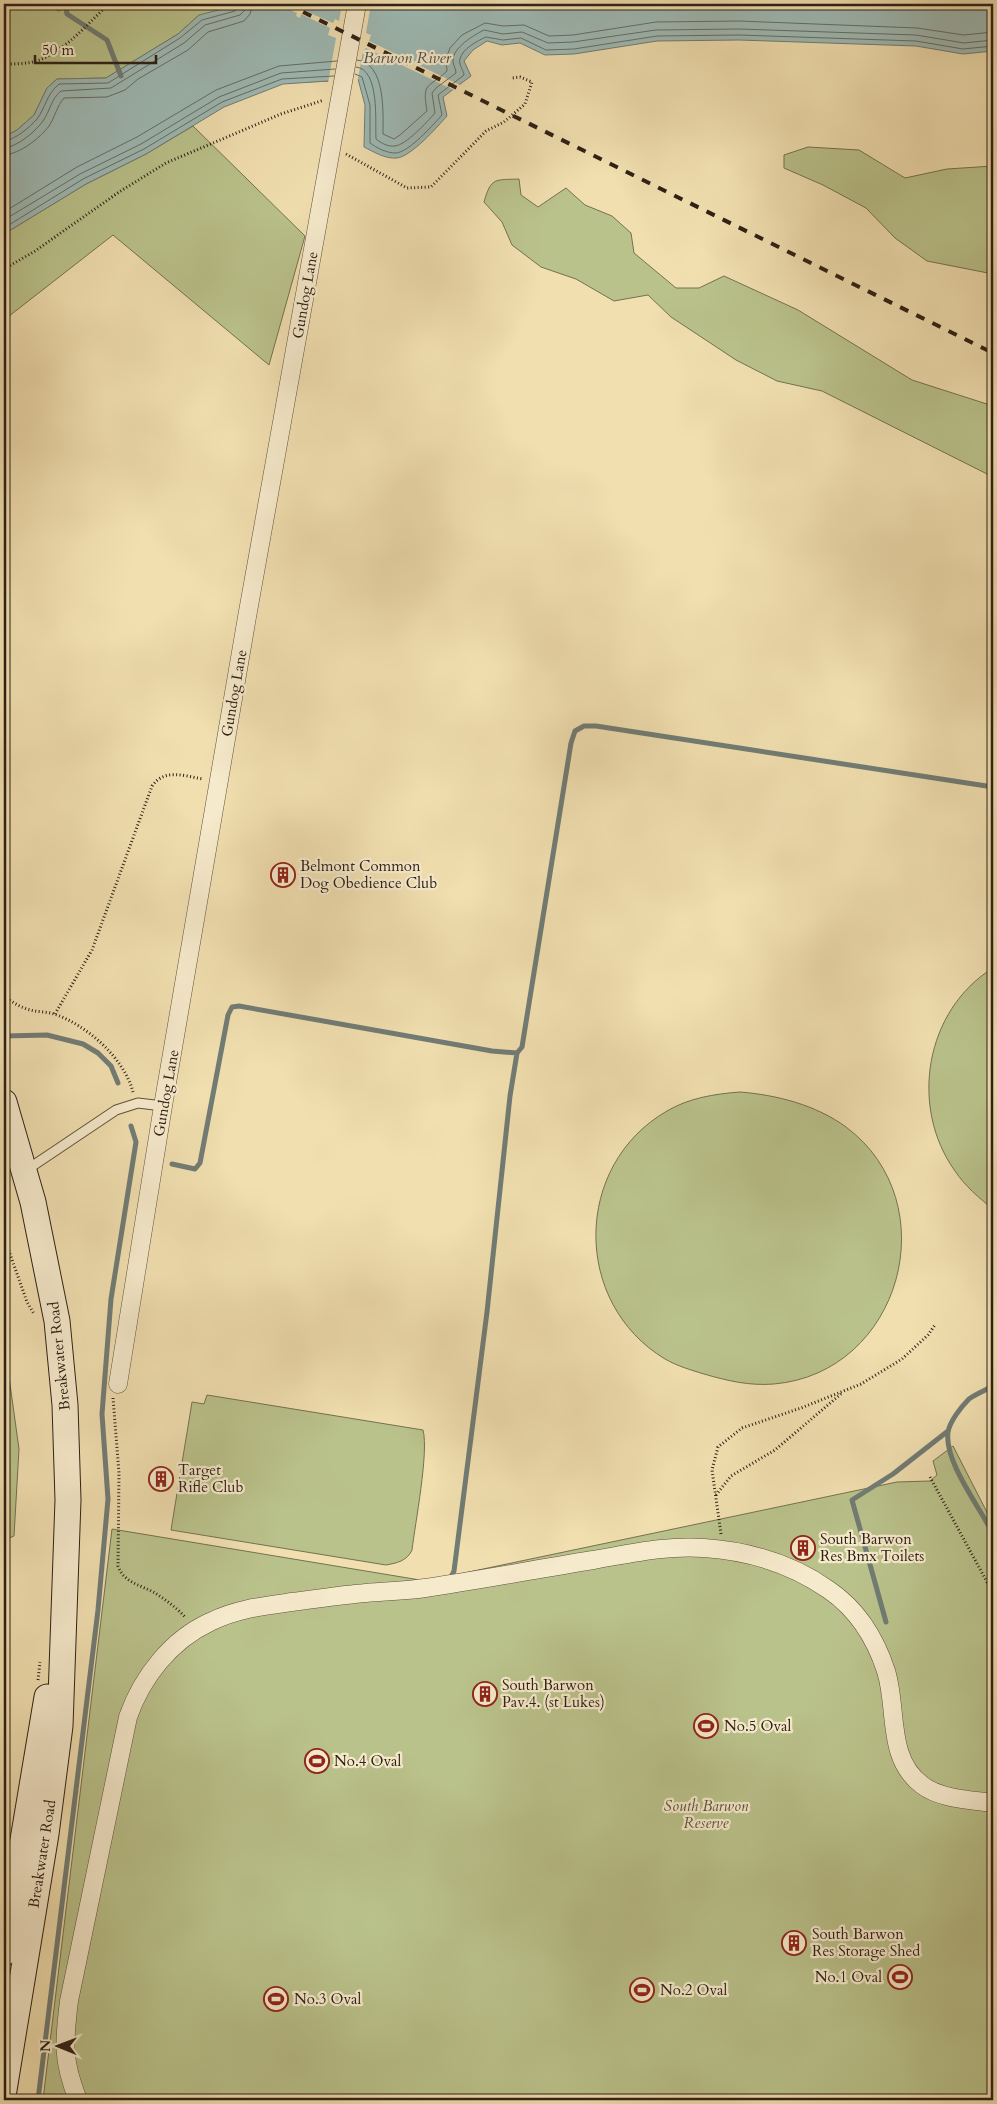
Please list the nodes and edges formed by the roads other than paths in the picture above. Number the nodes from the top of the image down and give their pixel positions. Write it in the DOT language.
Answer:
graph roads {
  1 [pos="357,4"];
  2 [pos="4,1102"];
  3 [pos="163,1106"];
  4 [pos="25,1171"];
  5 [pos="118,1384"];
  6 [pos="63,1616"];
  7 [pos="993,1803"];
  8 [pos="4,1953"];
  9 [pos="6,2090"];
  10 [pos="78,2100"];
  1 -- 3 [label="street, Gundog Lane"];
  2 -- 4 [label="main road, Breakwater Road"];
  3 -- 4 [label="lane"];
  3 -- 5 [label="street, Gundog Lane"];
  4 -- 6 [label="main road, Breakwater Road"];
  6 -- 8 [label="main road, Breakwater Road"];
  6 -- 9 [label="main road, Breakwater Road"];
  7 -- 10 [label="street"];
}
